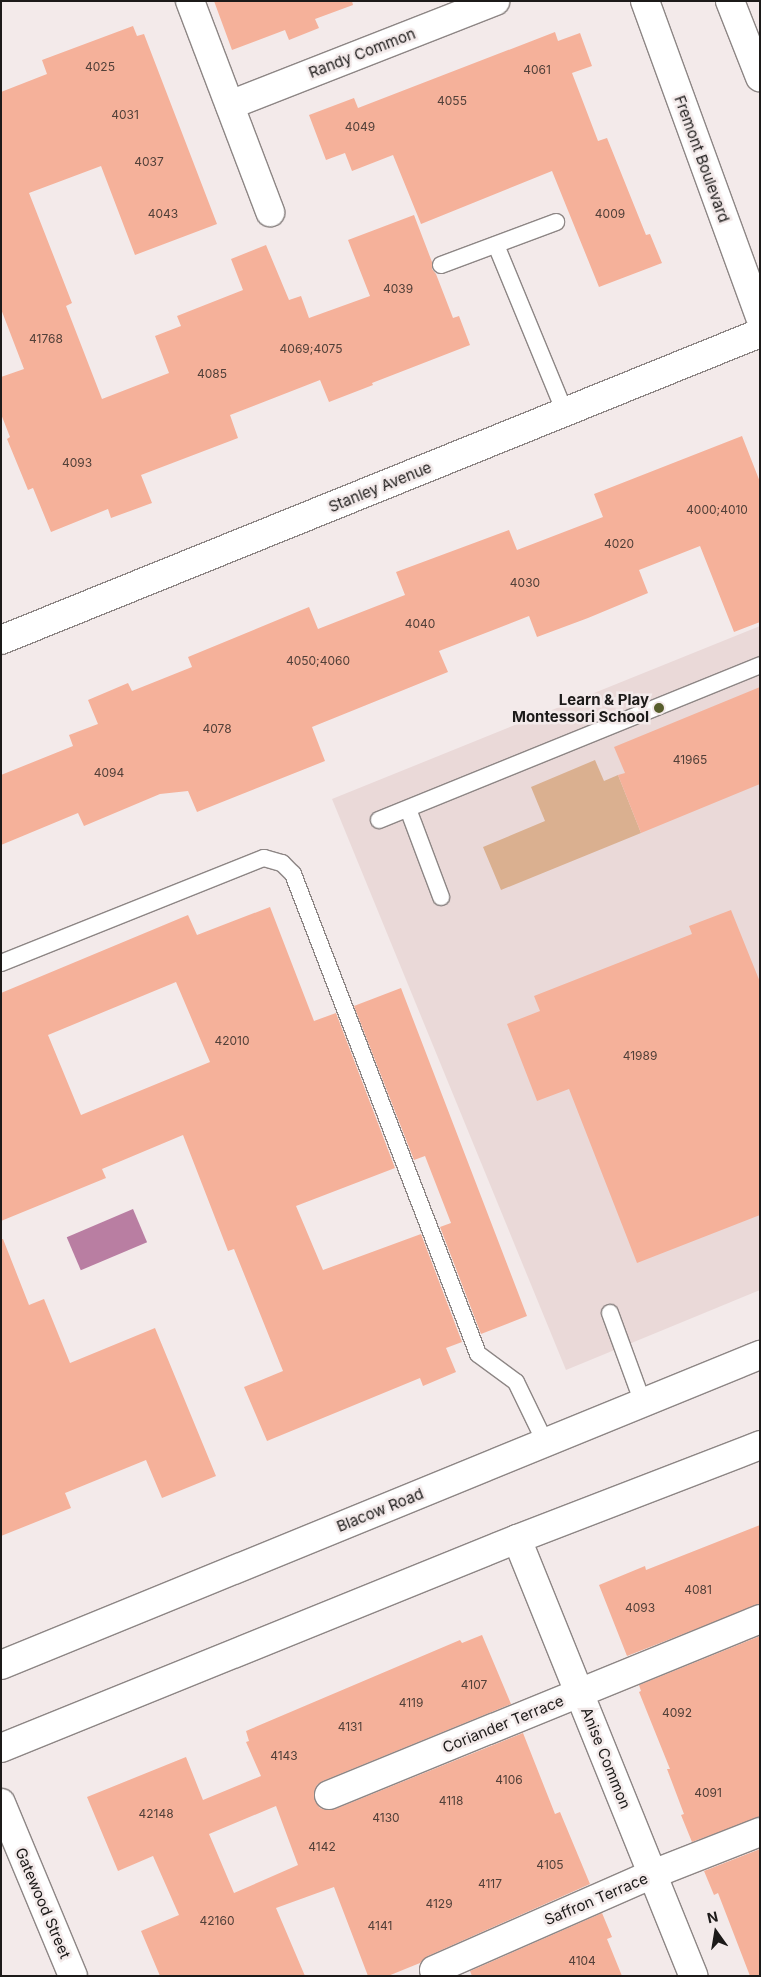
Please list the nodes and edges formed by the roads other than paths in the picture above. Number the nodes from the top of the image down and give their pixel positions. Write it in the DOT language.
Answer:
graph roads {
  1 [pos="190,1"];
  2 [pos="495,1"];
  3 [pos="645,1"];
  4 [pos="730,1"];
  5 [pos="760,77"];
  6 [pos="230,105"];
  7 [pos="270,212"];
  8 [pos="556,222"];
  9 [pos="496,244"];
  10 [pos="441,266"];
  11 [pos="760,317"];
  12 [pos="760,333"];
  13 [pos="565,412"];
  14 [pos="3,636"];
  15 [pos="760,666"];
  16 [pos="408,809"];
  17 [pos="380,820"];
  18 [pos="441,897"];
  19 [pos="1,964"];
  20 [pos="610,1313"];
  21 [pos="760,1355"];
  22 [pos="644,1403"];
  23 [pos="545,1442"];
  24 [pos="760,1445"];
  25 [pos="517,1540"];
  26 [pos="760,1618"];
  27 [pos="1,1665"];
  28 [pos="579,1692"];
  29 [pos="1,1748"];
  30 [pos="329,1795"];
  31 [pos="1,1803"];
  32 [pos="760,1832"];
  33 [pos="653,1874"];
  34 [pos="434,1970"];
  35 [pos="73,1976"];
  36 [pos="694,1976"];
  1 -- 6 [label="street"];
  2 -- 6 [label="street, Randy Common"];
  3 -- 11 [label="street, Fremont Boulevard"];
  4 -- 5 [label="street"];
  6 -- 7 [label="street"];
  8 -- 9 [label="lane"];
  9 -- 10 [label="lane"];
  9 -- 13 [label="lane"];
  12 -- 13 [label="street, Stanley Avenue"];
  13 -- 14 [label="street, Stanley Avenue"];
  15 -- 16 [label="lane"];
  16 -- 17 [label="lane"];
  16 -- 18 [label="lane"];
  19 -- 23 [label="lane"];
  20 -- 22 [label="lane"];
  21 -- 22 [label="street, Blacow Road"];
  22 -- 23 [label="street, Blacow Road"];
  23 -- 27 [label="street, Blacow Road"];
  24 -- 25 [label="street"];
  25 -- 28 [label="street, Anise Common"];
  25 -- 29 [label="street"];
  26 -- 28 [label="street, Coriander Terrace"];
  28 -- 30 [label="street, Coriander Terrace"];
  28 -- 33 [label="street, Anise Common"];
  31 -- 35 [label="street, Gatewood Street"];
  32 -- 33 [label="street, Saffron Terrace"];
  33 -- 34 [label="street, Saffron Terrace"];
  33 -- 36 [label="street, Anise Common"];
}
